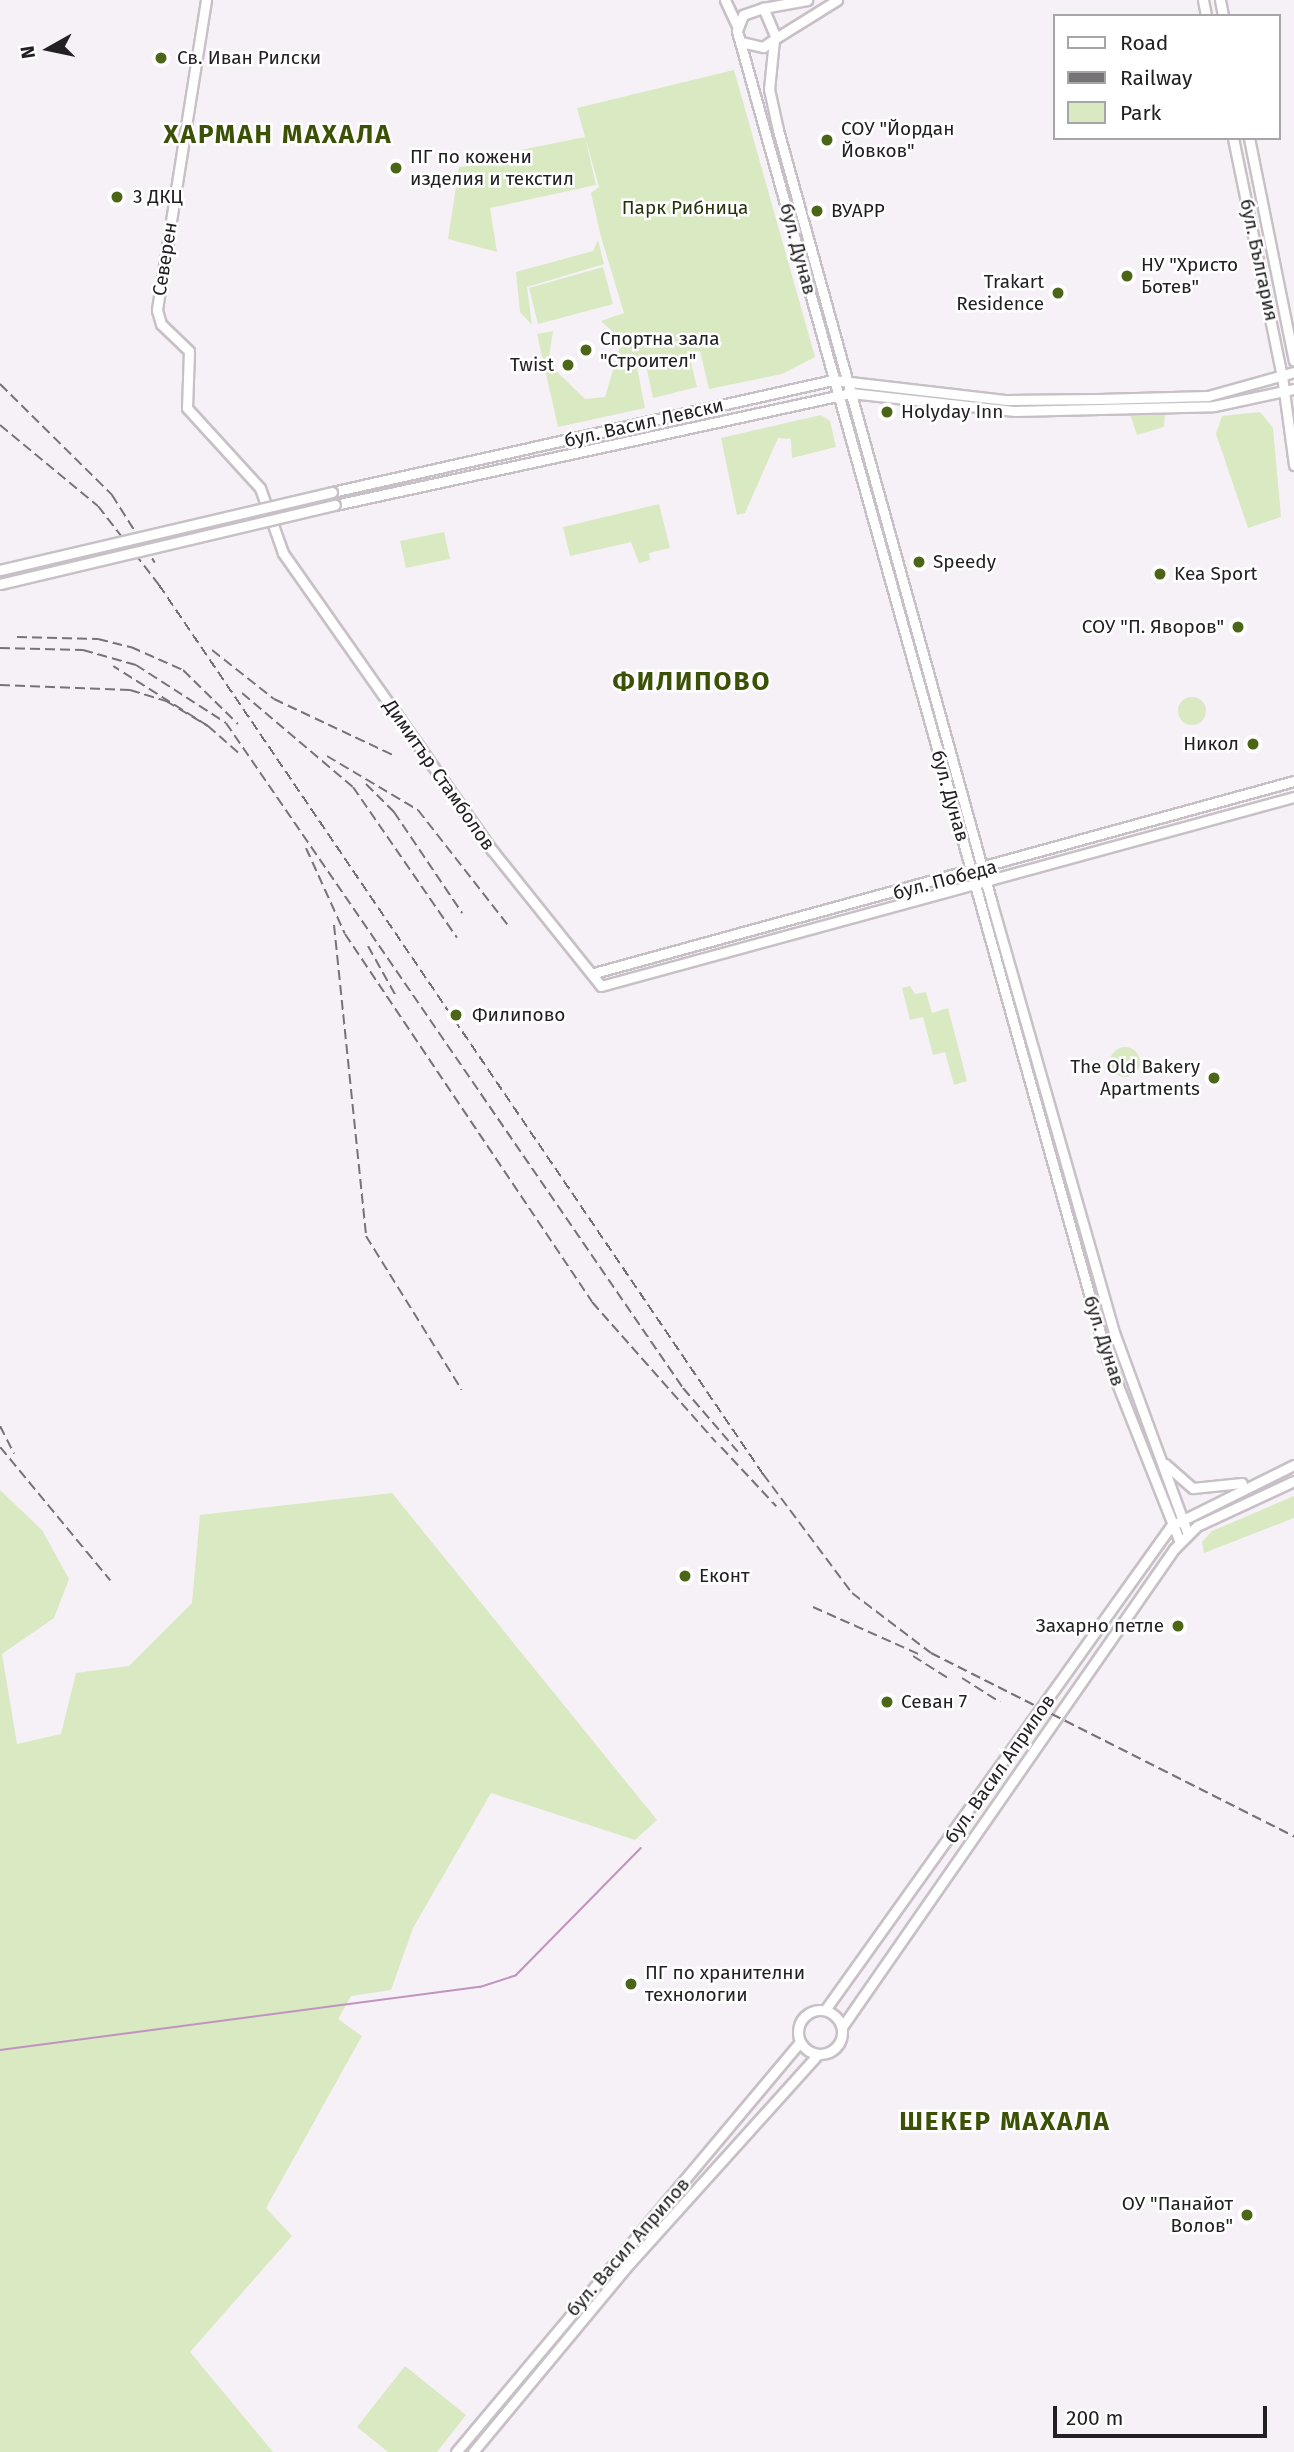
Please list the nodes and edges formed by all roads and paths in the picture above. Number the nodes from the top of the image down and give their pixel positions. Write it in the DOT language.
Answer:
graph roads {
  1 [pos="206,0"];
  2 [pos="725,0"];
  3 [pos="807,0"];
  4 [pos="837,0"];
  5 [pos="759,5"];
  6 [pos="737,26"];
  7 [pos="775,39"];
  8 [pos="741,42"];
  9 [pos="1233,140"];
  10 [pos="1249,140"];
  11 [pos="1294,361"];
  12 [pos="1294,372"];
  13 [pos="1282,376"];
  14 [pos="848,379"];
  15 [pos="833,380"];
  16 [pos="1289,391"];
  17 [pos="851,393"];
  18 [pos="837,395"];
  19 [pos="1294,465"];
  20 [pos="287,558"];
  21 [pos="0,570"];
  22 [pos="0,584"];
  23 [pos="1294,781"];
  24 [pos="1294,797"];
  25 [pos="983,871"];
  26 [pos="972,874"];
  27 [pos="987,886"];
  28 [pos="976,888"];
  29 [pos="594,973"];
  30 [pos="601,986"];
  31 [pos="1160,1459"];
  32 [pos="1294,1465"];
  33 [pos="1260,1479"];
  34 [pos="1294,1481"];
  35 [pos="1182,1517"];
  36 [pos="1171,1526"];
  37 [pos="1188,1534"];
  38 [pos="1180,1542"];
  39 [pos="825,2010"];
  40 [pos="842,2027"];
  41 [pos="800,2042"];
  42 [pos="818,2054"];
  43 [pos="456,2452"];
  44 [pos="473,2452"];
  1 -- 20 [label="main road, Северен"];
  2 -- 6 [label="main road, бул. Дунав"];
  3 -- 5 [label="main road"];
  4 -- 7 [label="main road"];
  5 -- 6 [label="main road"];
  5 -- 7 [label="main road"];
  6 -- 8 [label="main road, бул. Дунав"];
  7 -- 8 [label="main road"];
  7 -- 14 [label="main road, бул. Дунав"];
  8 -- 15 [label="main road, бул. Дунав"];
  9 -- 13 [label="main road, бул. България"];
  10 -- 11 [label="main road, бул. България"];
  12 -- 13 [label="main road, бул. Васил Левски"];
  13 -- 14 [label="main road, бул. Васил Левски"];
  13 -- 16 [label="main road, бул. България"];
  14 -- 15 [label="main road, бул. Васил Левски"];
  14 -- 17 [label="main road, бул. Дунав"];
  15 -- 18 [label="main road, бул. Дунав"];
  15 -- 21 [label="main road, бул. Васил Левски, bridge"];
  16 -- 17 [label="main road, бул. Васил Левски"];
  16 -- 19 [label="main road, бул. България"];
  17 -- 18 [label="main road, бул. Васил Левски"];
  17 -- 25 [label="main road, бул. Дунав"];
  18 -- 22 [label="main road, бул. Васил Левски, bridge"];
  18 -- 26 [label="main road, бул. Дунав"];
  20 -- 29 [label="main road, Димитър Стамболов"];
  23 -- 25 [label="main road, бул. Победа"];
  24 -- 27 [label="main road, бул. Победа"];
  25 -- 26 [label="main road, бул. Победа"];
  25 -- 27 [label="main road, бул. Дунав"];
  26 -- 28 [label="main road, бул. Дунав"];
  26 -- 29 [label="main road, бул. Победа"];
  27 -- 28 [label="main road, бул. Победа"];
  27 -- 31 [label="main road, бул. Дунав"];
  28 -- 30 [label="main road, бул. Победа"];
  28 -- 36 [label="main road, бул. Дунав"];
  29 -- 30 [label="main road, Димитър Стамболов"];
  31 -- 33 [label="main road"];
  31 -- 35 [label="main road, бул. Дунав"];
  32 -- 33 [label="main road"];
  33 -- 35 [label="main road, бул. Васил Априлов"];
  34 -- 37 [label="main road, бул. Васил Априлов"];
  35 -- 36 [label="main road, бул. Васил Априлов"];
  35 -- 37 [label="main road, бул. Дунав"];
  36 -- 38 [label="main road, бул. Дунав"];
  36 -- 39 [label="main road, бул. Васил Априлов"];
  37 -- 38 [label="main road, бул. Васил Априлов"];
  38 -- 40 [label="main road, бул. Васил Априлов"];
  39 -- 40 [label="main road"];
  39 -- 41 [label="main road"];
  40 -- 42 [label="main road"];
  41 -- 42 [label="main road"];
  41 -- 43 [label="main road, бул. Васил Априлов"];
  42 -- 44 [label="main road, бул. Васил Априлов"];
}
